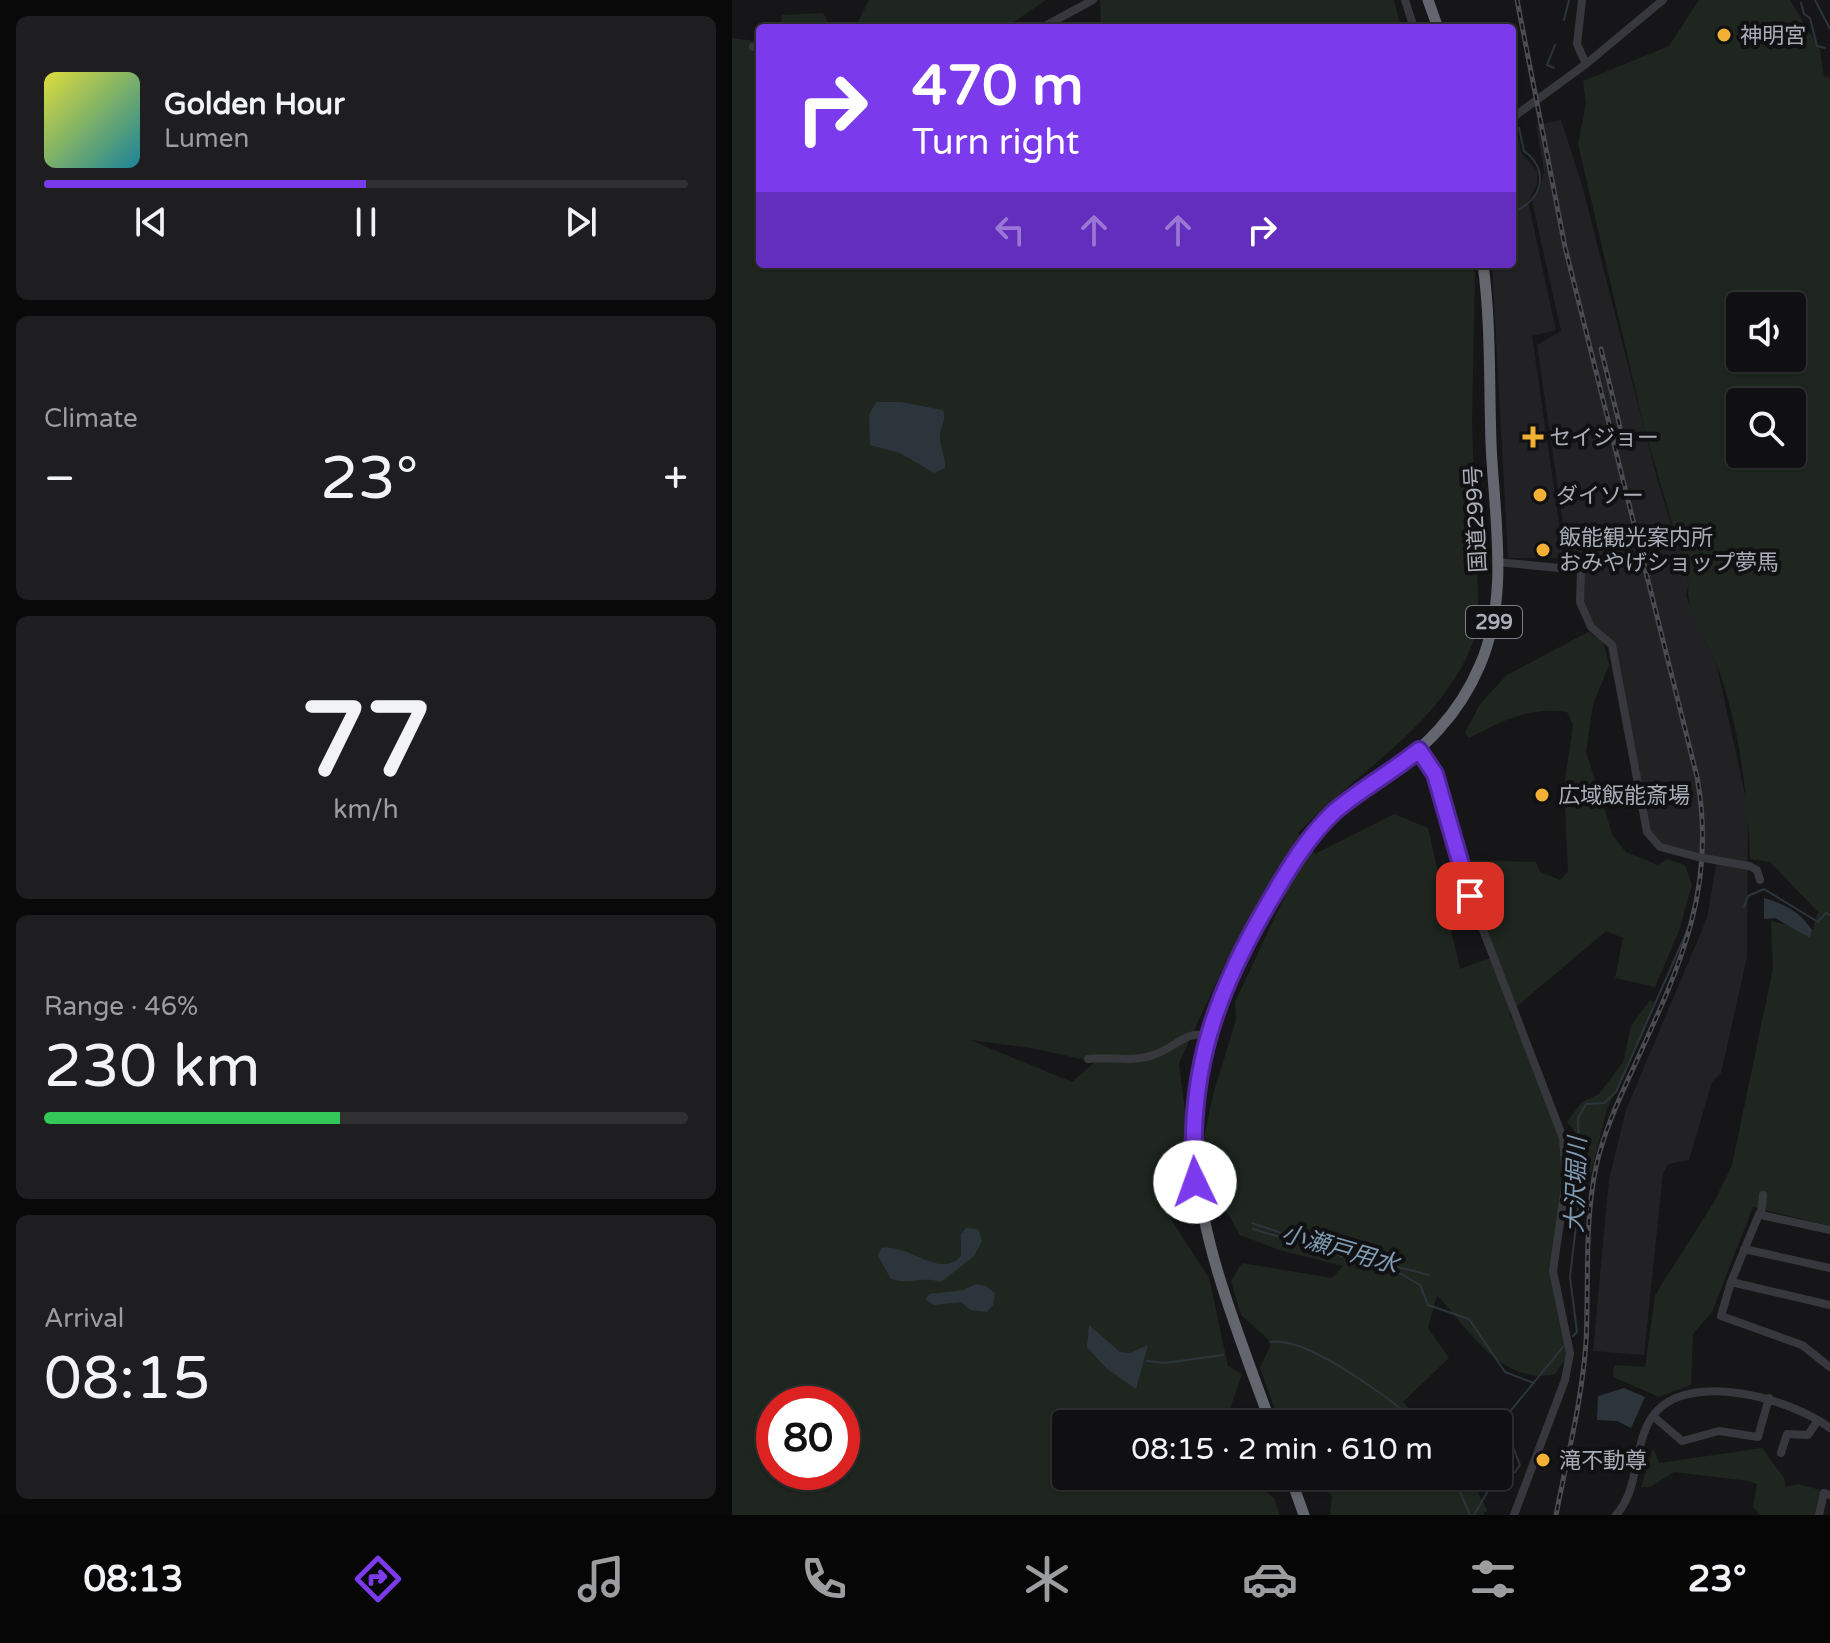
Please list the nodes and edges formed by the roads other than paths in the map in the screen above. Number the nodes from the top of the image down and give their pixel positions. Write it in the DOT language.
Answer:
graph roads {
  1 [pos="1405,0"];
  2 [pos="1428,0"];
  3 [pos="1582,0"];
  4 [pos="1663,0"];
  5 [pos="1091,1"];
  6 [pos="1048,24"];
  7 [pos="1413,24"];
  8 [pos="1437,24"];
  9 [pos="1586,64"];
  10 [pos="1516,115"];
  11 [pos="1483,268"];
  12 [pos="1496,562"];
  13 [pos="1419,750"];
  14 [pos="1760,880"];
  15 [pos="1206,1035"];
  16 [pos="1088,1059"];
  17 [pos="1763,1195"];
  18 [pos="1761,1215"];
  19 [pos="1830,1230"];
  20 [pos="1744,1249"];
  21 [pos="1830,1268"];
  22 [pos="1731,1282"];
  23 [pos="1830,1305"];
  24 [pos="1830,1367"];
  25 [pos="1769,1398"];
  26 [pos="1266,1410"];
  27 [pos="1653,1416"];
  28 [pos="1818,1420"];
  29 [pos="1830,1428"];
  30 [pos="1781,1453"];
  31 [pos="1295,1490"];
  32 [pos="1830,1495"];
  33 [pos="1304,1515"];
  34 [pos="1514,1515"];
  35 [pos="1616,1515"];
  36 [pos="1819,1515"];
  1 -- 7 [label="street"];
  2 -- 8 [label="highway"];
  3 -- 9 [label="street"];
  4 -- 9 [label="street"];
  5 -- 6 [label="street"];
  9 -- 10 [label="street"];
  11 -- 12 [label="highway, 国道299号 / 299"];
  12 -- 13 [label="highway, 国道299号 / 299"];
  12 -- 14 [label="street, bridge"];
  13 -- 15 [label="highway, 299"];
  13 -- 34 [label="street"];
  15 -- 16 [label="street"];
  15 -- 26 [label="highway, 299"];
  17 -- 18 [label="street"];
  18 -- 19 [label="street"];
  18 -- 20 [label="street"];
  20 -- 21 [label="street"];
  20 -- 22 [label="street"];
  22 -- 23 [label="street"];
  22 -- 24 [label="street"];
  25 -- 27 [label="street"];
  25 -- 27 [label="street"];
  25 -- 28 [label="street"];
  27 -- 35 [label="street"];
  28 -- 29 [label="street"];
  28 -- 30 [label="street"];
  31 -- 33 [label="highway"];
  32 -- 36 [label="street"];
}
